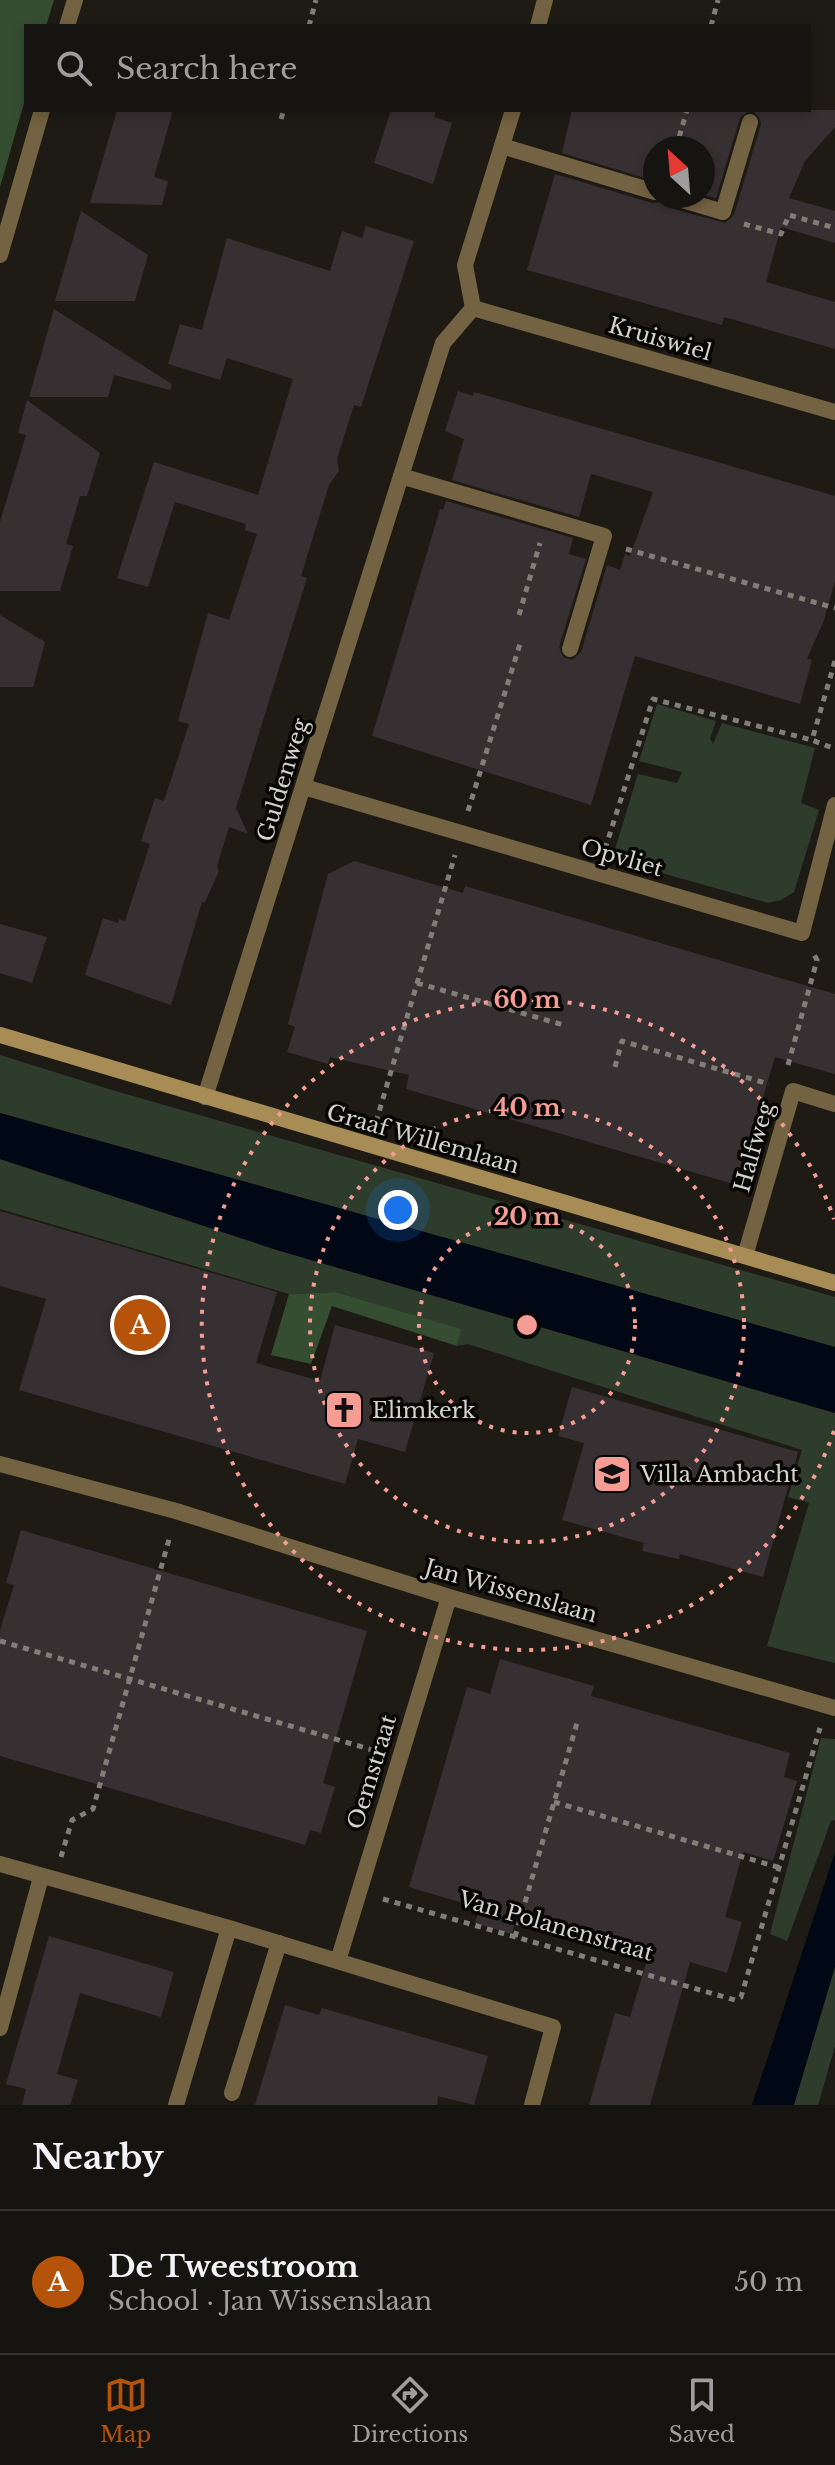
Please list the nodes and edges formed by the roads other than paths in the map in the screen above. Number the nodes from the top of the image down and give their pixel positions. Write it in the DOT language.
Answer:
graph roads {
  1 [pos="75,0"];
  2 [pos="545,0"];
  3 [pos="68,24"];
  4 [pos="539,24"];
  5 [pos="41,112"];
  6 [pos="512,112"];
  7 [pos="750,122"];
  8 [pos="502,146"];
  9 [pos="643,188"];
  10 [pos="710,208"];
  11 [pos="0,255"];
  12 [pos="473,308"];
  13 [pos="835,412"];
  14 [pos="401,476"];
  15 [pos="570,649"];
  16 [pos="304,787"];
  17 [pos="835,805"];
  18 [pos="0,1035"];
  19 [pos="205,1097"];
  20 [pos="835,1104"];
  21 [pos="745,1256"];
  22 [pos="835,1283"];
  23 [pos="0,1464"];
  24 [pos="449,1597"];
  25 [pos="830,1706"];
  26 [pos="0,1864"];
  27 [pos="48,1879"];
  28 [pos="229,1928"];
  29 [pos="279,1943"];
  30 [pos="338,1961"];
  31 [pos="0,2028"];
  32 [pos="232,2093"];
  33 [pos="176,2105"];
  34 [pos="532,2105"];
  1 -- 3 [label="street"];
  2 -- 4 [label="street"];
  5 -- 11 [label="street"];
  6 -- 8 [label="street"];
  7 -- 10 [label="street"];
  8 -- 9 [label="street"];
  8 -- 12 [label="street"];
  12 -- 13 [label="street, Kruiswiel"];
  12 -- 14 [label="street, Guldenweg"];
  14 -- 15 [label="street"];
  14 -- 16 [label="street, Guldenweg"];
  16 -- 17 [label="street, Opvliet"];
  16 -- 19 [label="street, Guldenweg"];
  18 -- 19 [label="street, Graaf Willemlaan"];
  19 -- 21 [label="street, Graaf Willemlaan"];
  20 -- 21 [label="street, Halfweg"];
  21 -- 22 [label="street, Graaf Willemlaan"];
  23 -- 24 [label="street, Jan Wissenslaan"];
  24 -- 25 [label="street, Jan Wissenslaan"];
  24 -- 30 [label="street, Oemstraat"];
  26 -- 27 [label="street"];
  27 -- 28 [label="street"];
  27 -- 31 [label="street"];
  28 -- 29 [label="street"];
  28 -- 33 [label="street"];
  29 -- 30 [label="street"];
  29 -- 32 [label="street"];
  30 -- 34 [label="street"];
}
